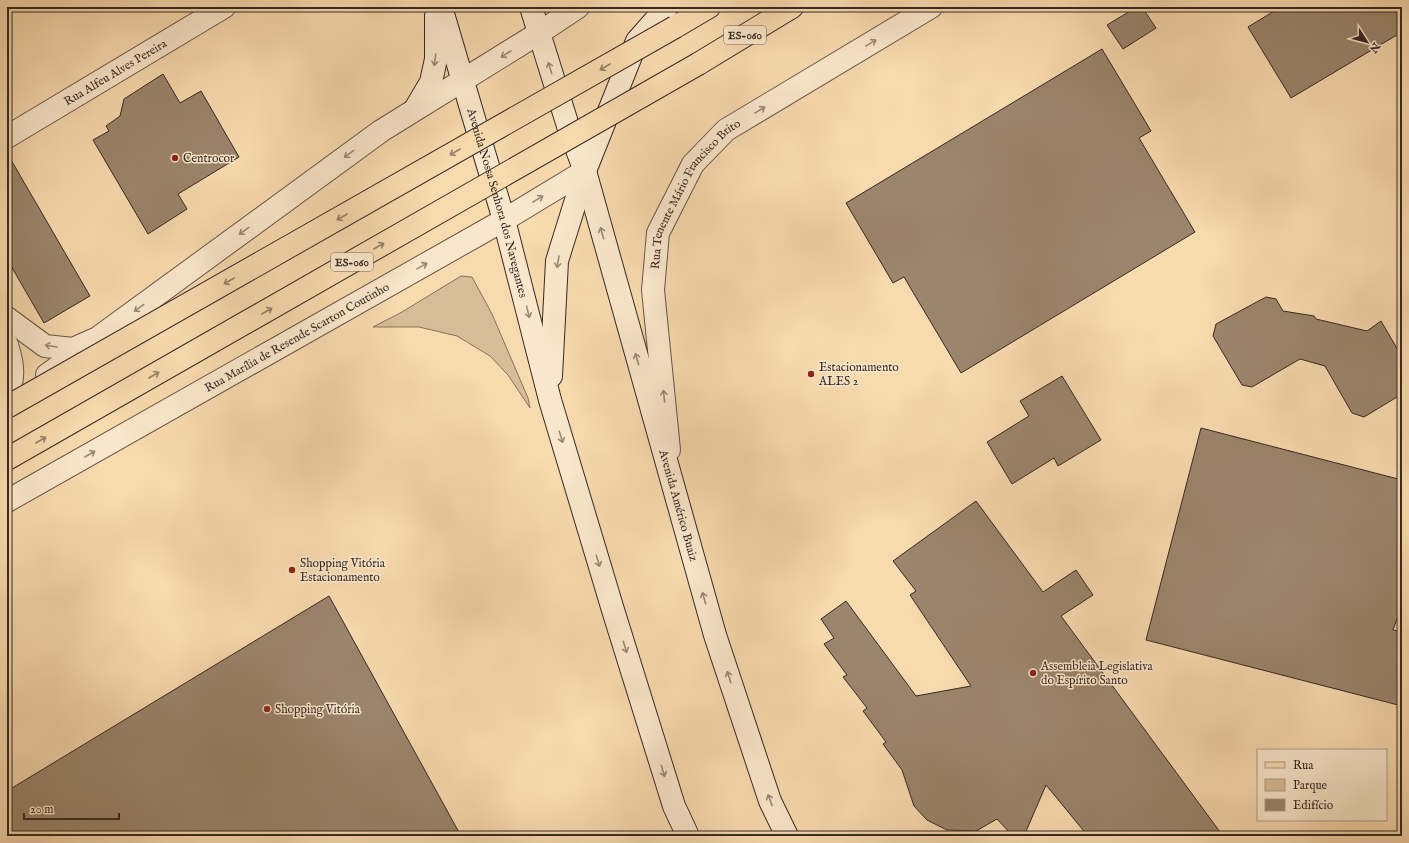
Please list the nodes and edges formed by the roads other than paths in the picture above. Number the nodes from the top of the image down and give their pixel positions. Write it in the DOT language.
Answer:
graph roads {
  1 [pos="224,7"];
  2 [pos="436,7"];
  3 [pos="441,7"];
  4 [pos="531,7"];
  5 [pos="578,7"];
  6 [pos="667,7"];
  7 [pos="709,7"];
  8 [pos="792,7"];
  9 [pos="931,7"];
  10 [pos="539,33"];
  11 [pos="462,81"];
  12 [pos="415,109"];
  13 [pos="7,137"];
  14 [pos="585,171"];
  15 [pos="504,220"];
  16 [pos="7,318"];
  17 [pos="101,336"];
  18 [pos="7,345"];
  19 [pos="7,393"];
  20 [pos="550,400"];
  21 [pos="7,406"];
  22 [pos="7,459"];
  23 [pos="674,491"];
  24 [pos="7,501"];
  25 [pos="688,836"];
  26 [pos="786,836"];
  1 -- 13 [label="street, Rua Alfeu Alves Pereira"];
  2 -- 12 [label="street, one-way"];
  3 -- 11 [label="street, Avenida Nossa Senhora dos Navegantes"];
  4 -- 10 [label="street"];
  5 -- 10 [label="street"];
  6 -- 14 [label="street"];
  7 -- 21 [label="main road, one-way, bridge"];
  22 -- 8 [label="main road, ES-060, one-way, bridge"];
  23 -- 9 [label="street, Rua Tenente Mário Francisco Brito, one-way"];
  10 -- 11 [label="street, one-way"];
  14 -- 10 [label="street, one-way"];
  11 -- 12 [label="street"];
  11 -- 15 [label="street, Avenida Nossa Senhora dos Navegantes"];
  12 -- 17 [label="street, one-way"];
  15 -- 14 [label="street, Rua Marília de Resende Scarton Coutinho, one-way"];
  14 -- 20 [label="street, one-way"];
  23 -- 14 [label="street, Avenida Américo Buaiz, one-way"];
  15 -- 20 [label="street, Avenida Nossa Senhora dos Navegantes, one-way"];
  24 -- 15 [label="street, Rua Marília de Resende Scarton Coutinho, one-way"];
  17 -- 16 [label="street, one-way"];
  17 -- 21 [label="street"];
  18 -- 19 [label="street"];
  20 -- 25 [label="street, one-way"];
  26 -- 23 [label="street, Avenida Américo Buaiz, one-way"];
}
